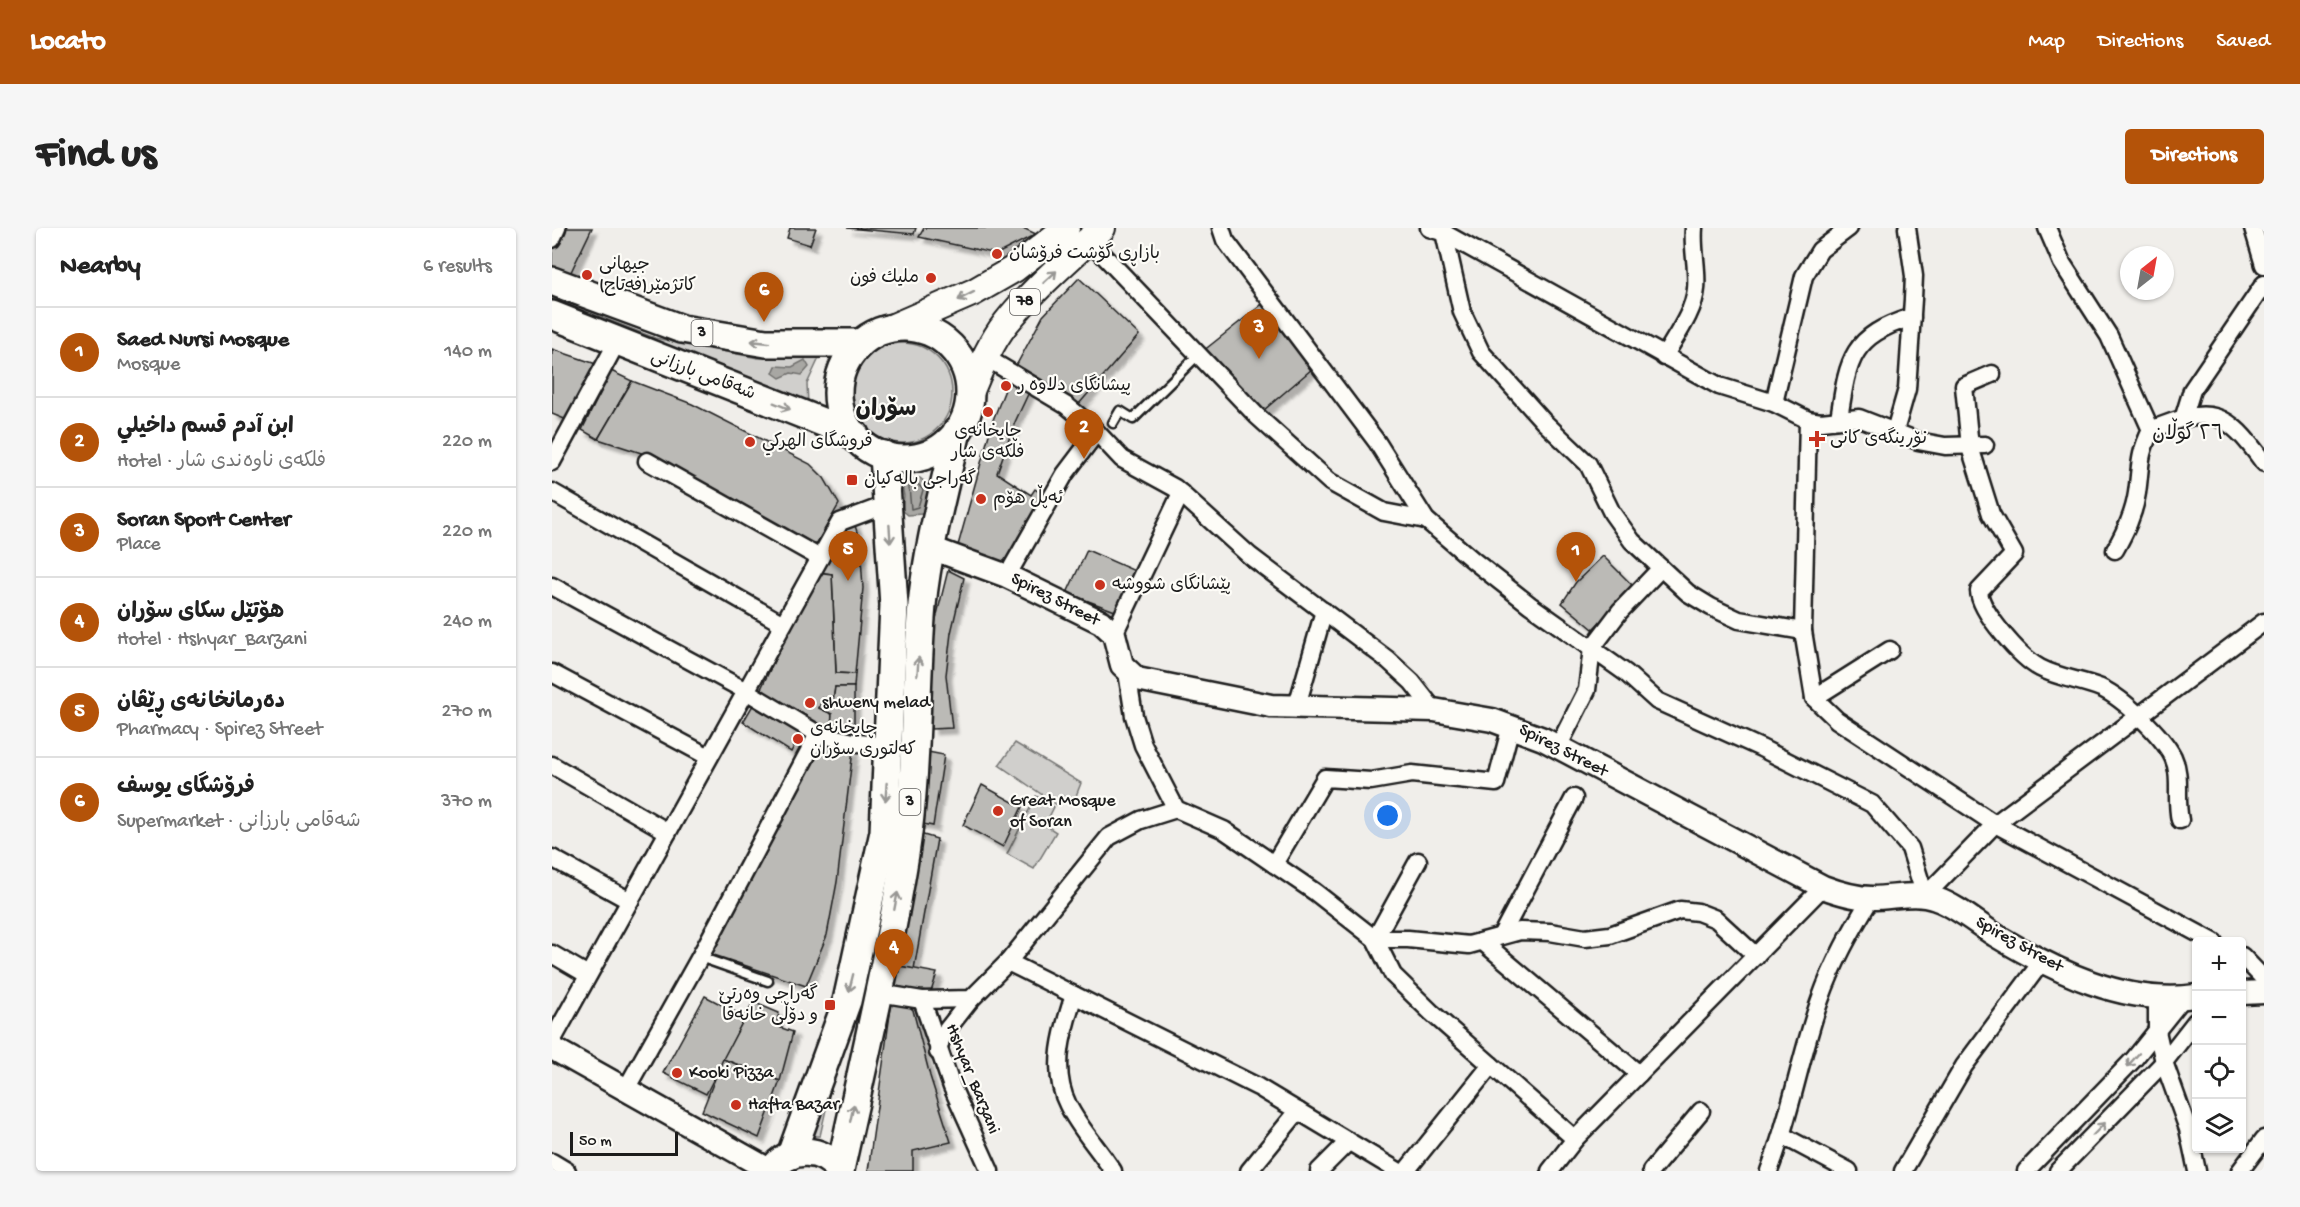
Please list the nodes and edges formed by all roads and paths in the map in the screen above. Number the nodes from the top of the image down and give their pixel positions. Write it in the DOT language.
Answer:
graph roads {
  1 [pos="557,228"];
  2 [pos="1066,228"];
  3 [pos="1221,228"];
  4 [pos="1694,228"];
  5 [pos="1849,228"];
  6 [pos="1907,228"];
  7 [pos="2047,228"];
  8 [pos="2253,228"];
  9 [pos="1438,229"];
  10 [pos="1096,234"];
  11 [pos="552,239"];
  12 [pos="2264,265"];
  13 [pos="552,281"];
  14 [pos="2264,284"];
  15 [pos="552,315"];
  16 [pos="1912,317"];
  17 [pos="891,328"];
  18 [pos="617,342"];
  19 [pos="860,344"];
  20 [pos="1198,355"];
  21 [pos="985,357"];
  22 [pos="1664,357"];
  23 [pos="1992,374"];
  24 [pos="970,393"];
  25 [pos="1774,403"];
  26 [pos="2184,416"];
  27 [pos="1839,419"];
  28 [pos="1808,420"];
  29 [pos="1113,423"];
  30 [pos="1895,430"];
  31 [pos="2151,430"];
  32 [pos="957,431"];
  33 [pos="1096,433"];
  34 [pos="855,435"];
  35 [pos="1977,446"];
  36 [pos="884,455"];
  37 [pos="646,461"];
  38 [pos="552,462"];
  39 [pos="2264,463"];
  40 [pos="552,492"];
  41 [pos="1181,493"];
  42 [pos="888,504"];
  43 [pos="1426,519"];
  44 [pos="931,548"];
  45 [pos="2115,550"];
  46 [pos="820,558"];
  47 [pos="1661,568"];
  48 [pos="1007,576"];
  49 [pos="552,586"];
  50 [pos="1324,611"];
  51 [pos="2264,622"];
  52 [pos="783,624"];
  53 [pos="1803,632"];
  54 [pos="1114,634"];
  55 [pos="1592,648"];
  56 [pos="1890,650"];
  57 [pos="552,672"];
  58 [pos="1127,672"];
  59 [pos="746,690"];
  60 [pos="1814,699"];
  61 [pos="1296,709"];
  62 [pos="1434,710"];
  63 [pos="2139,717"];
  64 [pos="1511,726"];
  65 [pos="818,734"];
  66 [pos="889,746"];
  67 [pos="1558,747"];
  68 [pos="709,757"];
  69 [pos="552,765"];
  70 [pos="1574,798"];
  71 [pos="1176,809"];
  72 [pos="2180,820"];
  73 [pos="1995,824"];
  74 [pos="668,832"];
  75 [pos="552,858"];
  76 [pos="1418,861"];
  77 [pos="1274,864"];
  78 [pos="1823,887"];
  79 [pos="1925,896"];
  80 [pos="1871,898"];
  81 [pos="630,901"];
  82 [pos="1502,934"];
  83 [pos="2205,937"];
  84 [pos="1375,939"];
  85 [pos="1483,942"];
  86 [pos="552,954"];
  87 [pos="1756,956"];
  88 [pos="700,957"];
  89 [pos="2043,960"];
  90 [pos="2246,961"];
  91 [pos="1008,962"];
  92 [pos="588,975"];
  93 [pos="2264,979"];
  94 [pos="768,981"];
  95 [pos="2264,992"];
  96 [pos="879,993"];
  97 [pos="2246,993"];
  98 [pos="1074,995"];
  99 [pos="2190,997"];
  100 [pos="971,999"];
  101 [pos="2157,999"];
  102 [pos="922,1000"];
  103 [pos="2192,1026"];
  104 [pos="2157,1031"];
  105 [pos="552,1041"];
  106 [pos="552,1048"];
  107 [pos="938,1052"];
  108 [pos="2164,1062"];
  109 [pos="1491,1065"];
  110 [pos="1639,1074"];
  111 [pos="626,1089"];
  112 [pos="1298,1111"];
  113 [pos="1701,1111"];
  114 [pos="1783,1136"];
  115 [pos="1575,1139"];
  116 [pos="2264,1139"];
  117 [pos="1349,1141"];
  118 [pos="552,1162"];
  119 [pos="778,1166"];
  120 [pos="840,1170"];
  121 [pos="567,1171"];
  122 [pos="990,1171"];
  123 [pos="1113,1171"];
  124 [pos="1249,1171"];
  125 [pos="1319,1171"];
  126 [pos="1398,1171"];
  127 [pos="1406,1171"];
  128 [pos="1550,1171"];
  129 [pos="1652,1171"];
  130 [pos="1769,1171"];
  131 [pos="1849,1171"];
  132 [pos="1903,1171"];
  133 [pos="2026,1171"];
  134 [pos="2058,1171"];
  135 [pos="2197,1171"];
  136 [pos="2240,1171"];
  1 -- 11 [label="street"];
  2 -- 17 [label="main road, 78, one-way"];
  3 -- 43 [label="street"];
  4 -- 22 [label="street"];
  5 -- 25 [label="street"];
  6 -- 16 [label="street"];
  7 -- 31 [label="street"];
  8 -- 12 [label="street"];
  9 -- 22 [label="street"];
  9 -- 47 [label="street"];
  10 -- 20 [label="street"];
  21 -- 10 [label="main road, 78, one-way"];
  19 -- 13 [label="highway, شەقامی بارزانی / 3, one-way"];
  14 -- 26 [label="street"];
  15 -- 18 [label="highway, شەقامی بارزانی / 3"];
  16 -- 27 [label="street"];
  16 -- 30 [label="street"];
  17 -- 19 [label="highway, 3"];
  17 -- 24 [label="highway"];
  18 -- 34 [label="highway, شەقامی بارزانی / 3, one-way"];
  18 -- 38 [label="street"];
  19 -- 34 [label="highway, 3"];
  20 -- 29 [label="lane"];
  20 -- 43 [label="street"];
  21 -- 24 [label="main road, 78"];
  21 -- 33 [label="street"];
  22 -- 25 [label="street"];
  23 -- 35 [label="street"];
  24 -- 32 [label="highway, 3"];
  25 -- 28 [label="street"];
  26 -- 31 [label="street"];
  26 -- 39 [label="street"];
  27 -- 28 [label="street"];
  27 -- 30 [label="street"];
  28 -- 53 [label="street"];
  30 -- 35 [label="street"];
  31 -- 45 [label="street"];
  32 -- 36 [label="highway, 3"];
  32 -- 44 [label="highway, 3"];
  33 -- 41 [label="street"];
  33 -- 48 [label="street"];
  34 -- 36 [label="highway, 3"];
  35 -- 63 [label="street"];
  36 -- 42 [label="highway, 3"];
  37 -- 46 [label="street"];
  40 -- 52 [label="street"];
  41 -- 50 [label="street"];
  41 -- 54 [label="street"];
  42 -- 46 [label="street"];
  42 -- 66 [label="highway, 3, one-way"];
  43 -- 55 [label="street"];
  44 -- 48 [label="main road, Spirez Street"];
  96 -- 44 [label="highway, 3, one-way"];
  46 -- 52 [label="street"];
  47 -- 53 [label="street"];
  47 -- 55 [label="street"];
  48 -- 54 [label="main road, Spirez Street"];
  49 -- 59 [label="street"];
  50 -- 61 [label="street"];
  50 -- 62 [label="street"];
  51 -- 63 [label="street"];
  52 -- 59 [label="street"];
  53 -- 60 [label="street"];
  54 -- 58 [label="main road, Spirez Street"];
  55 -- 67 [label="street"];
  55 -- 79 [label="street"];
  56 -- 60 [label="street"];
  57 -- 68 [label="street"];
  58 -- 61 [label="main road, Spirez Street"];
  58 -- 71 [label="street"];
  59 -- 65 [label="street"];
  59 -- 68 [label="street"];
  60 -- 73 [label="street"];
  61 -- 62 [label="main road, Spirez Street"];
  62 -- 64 [label="main road, Spirez Street"];
  63 -- 72 [label="street"];
  63 -- 73 [label="street"];
  64 -- 67 [label="main road, Spirez Street"];
  64 -- 77 [label="street"];
  65 -- 66 [label="street"];
  65 -- 88 [label="street"];
  66 -- 119 [label="highway, 3, one-way"];
  67 -- 78 [label="main road, Spirez Street"];
  68 -- 74 [label="street"];
  69 -- 74 [label="street"];
  70 -- 82 [label="street"];
  71 -- 77 [label="street"];
  71 -- 91 [label="street"];
  73 -- 79 [label="street"];
  73 -- 83 [label="street"];
  74 -- 81 [label="street"];
  75 -- 81 [label="street"];
  76 -- 84 [label="street"];
  77 -- 84 [label="street"];
  78 -- 80 [label="main road, Spirez Street"];
  78 -- 87 [label="street"];
  79 -- 80 [label="main road, Spirez Street"];
  79 -- 89 [label="main road, Spirez Street"];
  80 -- 114 [label="street"];
  81 -- 92 [label="street"];
  82 -- 85 [label="street"];
  82 -- 87 [label="street"];
  84 -- 85 [label="street"];
  84 -- 109 [label="street"];
  85 -- 110 [label="street"];
  86 -- 92 [label="street"];
  87 -- 110 [label="street"];
  88 -- 94 [label="lane"];
  88 -- 111 [label="street"];
  89 -- 101 [label="main road, Spirez Street"];
  89 -- 132 [label="street"];
  90 -- 93 [label="street"];
  91 -- 98 [label="street"];
  91 -- 100 [label="street"];
  92 -- 105 [label="street"];
  95 -- 97 [label="main road"];
  96 -- 102 [label="street"];
  120 -- 96 [label="highway, 3, one-way"];
  98 -- 112 [label="street"];
  98 -- 123 [label="street"];
  99 -- 101 [label="main road, Spirez Street"];
  99 -- 104 [label="street"];
  100 -- 102 [label="street"];
  100 -- 107 [label="street"];
  101 -- 104 [label="street"];
  102 -- 107 [label="street, Hshyar_Barzani"];
  103 -- 108 [label="street"];
  104 -- 108 [label="street"];
  104 -- 133 [label="street, one-way"];
  106 -- 111 [label="main road"];
  107 -- 122 [label="street, Hshyar_Barzani"];
  134 -- 108 [label="street, one-way"];
  108 -- 135 [label="street"];
  109 -- 115 [label="street"];
  109 -- 127 [label="street"];
  110 -- 115 [label="street"];
  111 -- 119 [label="main road"];
  112 -- 117 [label="street"];
  112 -- 124 [label="street"];
  113 -- 129 [label="street"];
  114 -- 130 [label="street"];
  114 -- 131 [label="street"];
  115 -- 128 [label="street"];
  116 -- 136 [label="street"];
  117 -- 125 [label="street"];
  117 -- 126 [label="street"];
  118 -- 121 [label="street"];
  119 -- 120 [label="highway, 3"];
}
